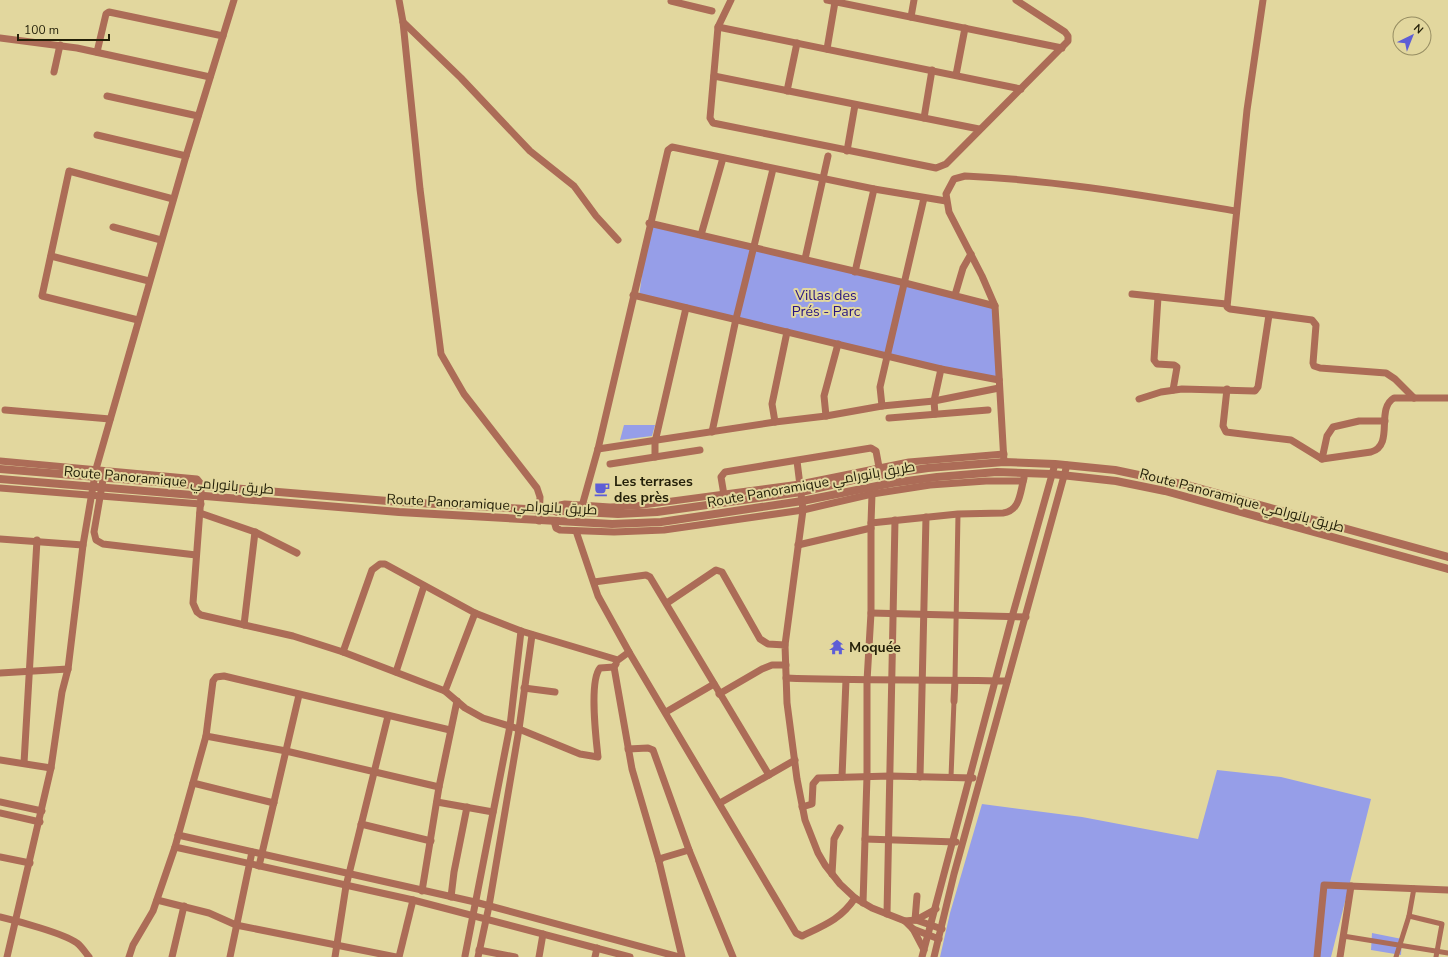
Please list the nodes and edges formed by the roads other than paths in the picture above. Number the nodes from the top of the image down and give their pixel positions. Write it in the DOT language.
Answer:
graph roads {
  1 [pos="234,0"];
  2 [pos="399,0"];
  3 [pos="731,0"];
  4 [pos="914,0"];
  5 [pos="1016,0"];
  6 [pos="1263,0"];
  7 [pos="831,1"];
  8 [pos="670,3"];
  9 [pos="712,11"];
  10 [pos="911,17"];
  11 [pos="403,22"];
  12 [pos="718,27"];
  13 [pos="965,28"];
  14 [pos="223,36"];
  15 [pos="0,38"];
  16 [pos="797,43"];
  17 [pos="60,45"];
  18 [pos="1062,48"];
  19 [pos="827,49"];
  20 [pos="97,52"];
  21 [pos="932,70"];
  22 [pos="54,72"];
  23 [pos="956,75"];
  24 [pos="714,76"];
  25 [pos="210,77"];
  26 [pos="1021,89"];
  27 [pos="787,91"];
  28 [pos="107,96"];
  29 [pos="855,105"];
  30 [pos="198,116"];
  31 [pos="924,118"];
  32 [pos="979,129"];
  33 [pos="97,135"];
  34 [pos="848,151"];
  35 [pos="186,156"];
  36 [pos="828,156"];
  37 [pos="723,158"];
  38 [pos="772,169"];
  39 [pos="823,178"];
  40 [pos="874,189"];
  41 [pos="924,198"];
  42 [pos="173,199"];
  43 [pos="946,201"];
  44 [pos="1236,211"];
  45 [pos="649,223"];
  46 [pos="113,227"];
  47 [pos="701,235"];
  48 [pos="161,240"];
  49 [pos="618,240"];
  50 [pos="753,248"];
  51 [pos="971,254"];
  52 [pos="51,256"];
  53 [pos="805,259"];
  54 [pos="855,272"];
  55 [pos="150,280"];
  56 [pos="905,283"];
  57 [pos="1132,294"];
  58 [pos="633,295"];
  59 [pos="955,296"];
  60 [pos="1158,297"];
  61 [pos="1226,304"];
  62 [pos="995,306"];
  63 [pos="686,308"];
  64 [pos="1269,315"];
  65 [pos="736,319"];
  66 [pos="138,320"];
  67 [pos="787,332"];
  68 [pos="838,344"];
  69 [pos="887,356"];
  70 [pos="941,369"];
  71 [pos="989,378"];
  72 [pos="999,380"];
  73 [pos="999,388"];
  74 [pos="1227,389"];
  75 [pos="990,390"];
  76 [pos="1173,390"];
  77 [pos="1414,398"];
  78 [pos="1448,398"];
  79 [pos="1139,399"];
  80 [pos="934,401"];
  81 [pos="882,406"];
  82 [pos="5,410"];
  83 [pos="988,410"];
  84 [pos="935,414"];
  85 [pos="826,416"];
  86 [pos="889,418"];
  87 [pos="110,419"];
  88 [pos="1385,421"];
  89 [pos="775,422"];
  90 [pos="712,432"];
  91 [pos="655,442"];
  92 [pos="598,449"];
  93 [pos="700,450"];
  94 [pos="655,457"];
  95 [pos="1004,458"];
  96 [pos="1322,459"];
  97 [pos="0,461"];
  98 [pos="797,461"];
  99 [pos="610,464"];
  100 [pos="1055,464"];
  101 [pos="1067,465"];
  102 [pos="879,467"];
  103 [pos="0,469"];
  104 [pos="1026,472"];
  105 [pos="100,473"];
  106 [pos="1052,474"];
  107 [pos="1065,475"];
  108 [pos="0,479"];
  109 [pos="1023,481"];
  110 [pos="202,486"];
  111 [pos="0,488"];
  112 [pos="800,488"];
  113 [pos="96,491"];
  114 [pos="872,494"];
  115 [pos="724,495"];
  116 [pos="201,500"];
  117 [pos="802,501"];
  118 [pos="582,506"];
  119 [pos="803,510"];
  120 [pos="540,511"];
  121 [pos="556,512"];
  122 [pos="200,513"];
  123 [pos="958,514"];
  124 [pos="926,517"];
  125 [pos="539,520"];
  126 [pos="894,520"];
  127 [pos="554,521"];
  128 [pos="871,525"];
  129 [pos="576,531"];
  130 [pos="255,532"];
  131 [pos="0,538"];
  132 [pos="37,540"];
  133 [pos="83,545"];
  134 [pos="798,545"];
  135 [pos="297,553"];
  136 [pos="196,555"];
  137 [pos="1448,557"];
  138 [pos="1448,569"];
  139 [pos="594,582"];
  140 [pos="424,586"];
  141 [pos="668,603"];
  142 [pos="475,613"];
  143 [pos="871,614"];
  144 [pos="892,614"];
  145 [pos="924,614"];
  146 [pos="955,615"];
  147 [pos="1012,616"];
  148 [pos="1026,617"];
  149 [pos="244,625"];
  150 [pos="521,631"];
  151 [pos="532,635"];
  152 [pos="785,645"];
  153 [pos="343,652"];
  154 [pos="629,652"];
  155 [pos="616,664"];
  156 [pos="786,665"];
  157 [pos="68,668"];
  158 [pos="29,672"];
  159 [pos="396,672"];
  160 [pos="0,673"];
  161 [pos="786,678"];
  162 [pos="846,680"];
  163 [pos="892,680"];
  164 [pos="923,680"];
  165 [pos="955,680"];
  166 [pos="995,680"];
  167 [pos="867,681"];
  168 [pos="1007,681"];
  169 [pos="714,684"];
  170 [pos="524,688"];
  171 [pos="445,692"];
  172 [pos="555,692"];
  173 [pos="719,694"];
  174 [pos="299,695"];
  175 [pos="457,701"];
  176 [pos="954,701"];
  177 [pos="666,712"];
  178 [pos="388,716"];
  179 [pos="510,726"];
  180 [pos="519,729"];
  181 [pos="450,730"];
  182 [pos="206,736"];
  183 [pos="628,749"];
  184 [pos="286,751"];
  185 [pos="0,760"];
  186 [pos="795,760"];
  187 [pos="24,763"];
  188 [pos="51,768"];
  189 [pos="374,772"];
  190 [pos="769,775"];
  191 [pos="867,776"];
  192 [pos="890,776"];
  193 [pos="842,777"];
  194 [pos="920,777"];
  195 [pos="951,777"];
  196 [pos="970,778"];
  197 [pos="981,778"];
  198 [pos="193,783"];
  199 [pos="439,787"];
  200 [pos="0,802"];
  201 [pos="437,802"];
  202 [pos="720,803"];
  203 [pos="274,804"];
  204 [pos="467,807"];
  205 [pos="802,807"];
  206 [pos="42,811"];
  207 [pos="493,812"];
  208 [pos="0,813"];
  209 [pos="40,822"];
  210 [pos="361,824"];
  211 [pos="840,828"];
  212 [pos="178,835"];
  213 [pos="865,839"];
  214 [pos="431,841"];
  215 [pos="888,841"];
  216 [pos="952,842"];
  217 [pos="963,842"];
  218 [pos="175,847"];
  219 [pos="689,850"];
  220 [pos="252,852"];
  221 [pos="262,855"];
  222 [pos="0,857"];
  223 [pos="660,860"];
  224 [pos="30,863"];
  225 [pos="250,864"];
  226 [pos="259,866"];
  227 [pos="349,874"];
  228 [pos="832,874"];
  229 [pos="346,886"];
  230 [pos="1351,886"];
  231 [pos="1414,888"];
  232 [pos="1448,890"];
  233 [pos="422,891"];
  234 [pos="917,896"];
  235 [pos="451,898"];
  236 [pos="855,898"];
  237 [pos="158,900"];
  238 [pos="413,900"];
  239 [pos="475,902"];
  240 [pos="863,903"];
  241 [pos="184,906"];
  242 [pos="489,906"];
  243 [pos="936,909"];
  244 [pos="886,914"];
  245 [pos="472,915"];
  246 [pos="1409,916"];
  247 [pos="0,917"];
  248 [pos="486,919"];
  249 [pos="17,920"];
  250 [pos="915,920"];
  251 [pos="905,921"];
  252 [pos="236,925"];
  253 [pos="931,926"];
  254 [pos="913,928"];
  255 [pos="942,929"];
  256 [pos="543,934"];
  257 [pos="928,935"];
  258 [pos="1343,936"];
  259 [pos="939,939"];
  260 [pos="337,945"];
  261 [pos="1399,946"];
  262 [pos="597,948"];
  263 [pos="1448,953"];
  264 [pos="479,954"];
  265 [pos="923,954"];
  266 [pos="1437,954"];
  267 [pos="465,956"];
  268 [pos="7,957"];
  269 [pos="89,957"];
  270 [pos="129,957"];
  271 [pos="172,957"];
  272 [pos="230,957"];
  273 [pos="335,957"];
  274 [pos="395,957"];
  275 [pos="399,957"];
  276 [pos="514,957"];
  277 [pos="538,957"];
  278 [pos="595,957"];
  279 [pos="630,957"];
  280 [pos="681,957"];
  281 [pos="733,957"];
  282 [pos="934,957"];
  283 [pos="1317,957"];
  284 [pos="1340,957"];
  285 [pos="1396,957"];
  1 -- 14 [label="street"];
  2 -- 11 [label="street"];
  3 -- 12 [label="street"];
  4 -- 10 [label="street"];
  5 -- 18 [label="street"];
  6 -- 44 [label="street"];
  7 -- 10 [label="street"];
  7 -- 19 [label="street"];
  8 -- 9 [label="street"];
  10 -- 13 [label="street"];
  11 -- 49 [label="street"];
  11 -- 120 [label="street"];
  12 -- 16 [label="street"];
  12 -- 24 [label="street"];
  13 -- 18 [label="street"];
  13 -- 23 [label="street"];
  14 -- 20 [label="street"];
  14 -- 25 [label="street"];
  15 -- 17 [label="street"];
  16 -- 19 [label="street"];
  16 -- 27 [label="street"];
  17 -- 20 [label="street"];
  17 -- 22 [label="street"];
  18 -- 26 [label="street"];
  19 -- 21 [label="street"];
  20 -- 25 [label="street"];
  21 -- 23 [label="street"];
  21 -- 31 [label="street"];
  23 -- 26 [label="street"];
  24 -- 27 [label="street"];
  24 -- 34 [label="street"];
  25 -- 30 [label="street"];
  26 -- 32 [label="street"];
  27 -- 29 [label="street"];
  28 -- 30 [label="street"];
  29 -- 31 [label="street"];
  29 -- 34 [label="street"];
  30 -- 35 [label="street"];
  31 -- 32 [label="street"];
  32 -- 34 [label="street"];
  33 -- 35 [label="street"];
  35 -- 42 [label="street"];
  36 -- 39 [label="street"];
  37 -- 38 [label="street"];
  37 -- 45 [label="street"];
  37 -- 47 [label="street"];
  38 -- 39 [label="street"];
  38 -- 50 [label="street"];
  39 -- 40 [label="street"];
  39 -- 53 [label="street"];
  40 -- 41 [label="street"];
  40 -- 54 [label="street"];
  41 -- 43 [label="street"];
  41 -- 56 [label="street"];
  42 -- 48 [label="street"];
  42 -- 52 [label="street"];
  43 -- 44 [label="street"];
  43 -- 51 [label="street"];
  44 -- 61 [label="street"];
  45 -- 47 [label="street"];
  45 -- 58 [label="street"];
  46 -- 48 [label="street"];
  47 -- 50 [label="street"];
  48 -- 55 [label="street"];
  50 -- 53 [label="street"];
  50 -- 65 [label="street"];
  51 -- 59 [label="street"];
  51 -- 62 [label="street"];
  52 -- 55 [label="street"];
  52 -- 66 [label="street"];
  53 -- 54 [label="street"];
  54 -- 56 [label="street"];
  55 -- 66 [label="street"];
  56 -- 59 [label="street"];
  56 -- 69 [label="street"];
  57 -- 60 [label="street"];
  58 -- 63 [label="street"];
  58 -- 92 [label="street"];
  59 -- 62 [label="street"];
  60 -- 61 [label="street"];
  60 -- 76 [label="street"];
  61 -- 64 [label="street"];
  62 -- 72 [label="street"];
  63 -- 65 [label="street"];
  63 -- 91 [label="street"];
  64 -- 74 [label="street"];
  64 -- 77 [label="street"];
  65 -- 67 [label="street"];
  65 -- 90 [label="street"];
  66 -- 87 [label="street"];
  67 -- 68 [label="street"];
  67 -- 89 [label="street"];
  68 -- 69 [label="street"];
  68 -- 85 [label="street"];
  69 -- 70 [label="street"];
  69 -- 81 [label="street"];
  70 -- 71 [label="street"];
  70 -- 80 [label="street"];
  71 -- 72 [label="street"];
  71 -- 75 [label="street"];
  72 -- 73 [label="street"];
  73 -- 75 [label="street"];
  73 -- 95 [label="street"];
  74 -- 76 [label="street"];
  74 -- 96 [label="street"];
  75 -- 80 [label="street"];
  76 -- 79 [label="street"];
  77 -- 78 [label="street"];
  77 -- 88 [label="street"];
  80 -- 81 [label="street"];
  80 -- 84 [label="street"];
  81 -- 85 [label="street"];
  82 -- 87 [label="street"];
  83 -- 84 [label="street"];
  84 -- 86 [label="street"];
  85 -- 89 [label="street"];
  87 -- 105 [label="street"];
  88 -- 96 [label="street"];
  88 -- 96 [label="street"];
  89 -- 90 [label="street"];
  90 -- 91 [label="street"];
  91 -- 92 [label="street"];
  91 -- 94 [label="street"];
  92 -- 118 [label="street"];
  93 -- 94 [label="street"];
  94 -- 99 [label="street"];
  95 -- 100 [label="street, Route Panoramique طريق بانورامي"];
  95 -- 102 [label="street"];
  95 -- 112 [label="street, Route Panoramique طريق بانورامي"];
  97 -- 105 [label="street"];
  98 -- 102 [label="street"];
  98 -- 112 [label="street"];
  98 -- 115 [label="street"];
  100 -- 101 [label="street, Route Panoramique طريق بانورامي"];
  100 -- 106 [label="street"];
  101 -- 107 [label="street"];
  101 -- 137 [label="street, Route Panoramique طريق بانورامي"];
  102 -- 112 [label="street"];
  103 -- 105 [label="street, Route Panoramique طريق بانورامي"];
  104 -- 106 [label="street, Route Panoramique طريق بانورامي"];
  104 -- 109 [label="street"];
  104 -- 117 [label="street, Route Panoramique طريق بانورامي"];
  105 -- 110 [label="street, Route Panoramique طريق بانورامي"];
  105 -- 113 [label="street"];
  106 -- 107 [label="street, Route Panoramique طريق بانورامي"];
  106 -- 147 [label="street"];
  107 -- 138 [label="street, Route Panoramique طريق بانورامي"];
  107 -- 148 [label="street"];
  108 -- 113 [label="street, Route Panoramique طريق بانورامي"];
  109 -- 114 [label="street"];
  109 -- 123 [label="street"];
  110 -- 116 [label="street"];
  110 -- 120 [label="street, Route Panoramique طريق بانورامي"];
  111 -- 113 [label="street"];
  112 -- 115 [label="street"];
  112 -- 117 [label="street"];
  112 -- 121 [label="street, Route Panoramique طريق بانورامي"];
  113 -- 116 [label="street, Route Panoramique طريق بانورامي"];
  113 -- 133 [label="street"];
  113 -- 136 [label="street"];
  114 -- 119 [label="street"];
  114 -- 128 [label="street"];
  115 -- 118 [label="street"];
  116 -- 122 [label="street"];
  116 -- 125 [label="street, Route Panoramique طريق بانورامي"];
  117 -- 119 [label="street"];
  117 -- 127 [label="street, Route Panoramique طريق بانورامي"];
  118 -- 121 [label="street"];
  119 -- 129 [label="street"];
  119 -- 134 [label="street"];
  120 -- 121 [label="street, Route Panoramique طريق بانورامي"];
  120 -- 125 [label="street"];
  122 -- 130 [label="street"];
  122 -- 136 [label="street"];
  123 -- 124 [label="street"];
  123 -- 146 [label="street"];
  124 -- 126 [label="street"];
  124 -- 145 [label="street"];
  125 -- 127 [label="street, Route Panoramique طريق بانورامي"];
  126 -- 128 [label="street"];
  126 -- 144 [label="street"];
  127 -- 129 [label="street"];
  128 -- 134 [label="street"];
  128 -- 143 [label="street"];
  129 -- 139 [label="street"];
  130 -- 135 [label="street"];
  130 -- 149 [label="street"];
  131 -- 132 [label="street"];
  132 -- 133 [label="street"];
  132 -- 158 [label="street"];
  133 -- 157 [label="street"];
  134 -- 152 [label="street"];
  136 -- 149 [label="street"];
  139 -- 141 [label="street"];
  139 -- 154 [label="street"];
  140 -- 142 [label="street"];
  140 -- 153 [label="street"];
  140 -- 159 [label="street"];
  141 -- 152 [label="street"];
  141 -- 169 [label="street"];
  142 -- 150 [label="street"];
  142 -- 171 [label="street"];
  143 -- 144 [label="street"];
  143 -- 167 [label="street"];
  144 -- 145 [label="street"];
  144 -- 163 [label="street"];
  145 -- 146 [label="street"];
  145 -- 164 [label="street"];
  146 -- 147 [label="street"];
  146 -- 165 [label="street"];
  147 -- 148 [label="street"];
  147 -- 166 [label="street"];
  148 -- 168 [label="street"];
  149 -- 153 [label="street"];
  150 -- 151 [label="street"];
  150 -- 179 [label="street"];
  151 -- 155 [label="street"];
  151 -- 170 [label="street"];
  152 -- 156 [label="street"];
  153 -- 159 [label="street"];
  154 -- 155 [label="street"];
  154 -- 177 [label="street"];
  155 -- 180 [label="street"];
  155 -- 183 [label="street"];
  156 -- 161 [label="street"];
  156 -- 173 [label="street"];
  157 -- 158 [label="street"];
  157 -- 188 [label="street"];
  158 -- 160 [label="street"];
  158 -- 187 [label="street"];
  159 -- 171 [label="street"];
  161 -- 162 [label="street"];
  161 -- 186 [label="street"];
  162 -- 167 [label="street"];
  162 -- 193 [label="street"];
  163 -- 164 [label="street"];
  163 -- 167 [label="street"];
  163 -- 192 [label="street"];
  164 -- 165 [label="street"];
  164 -- 194 [label="street"];
  165 -- 166 [label="street"];
  165 -- 176 [label="street"];
  166 -- 168 [label="street"];
  166 -- 196 [label="street"];
  167 -- 191 [label="street"];
  168 -- 197 [label="street"];
  169 -- 173 [label="street"];
  169 -- 177 [label="street"];
  170 -- 172 [label="street"];
  170 -- 180 [label="street"];
  171 -- 175 [label="street"];
  173 -- 190 [label="street"];
  174 -- 178 [label="street"];
  174 -- 182 [label="street"];
  174 -- 184 [label="street"];
  175 -- 179 [label="street"];
  175 -- 181 [label="street"];
  176 -- 195 [label="street"];
  177 -- 202 [label="street"];
  178 -- 181 [label="street"];
  178 -- 189 [label="street"];
  179 -- 180 [label="street"];
  179 -- 207 [label="street"];
  180 -- 242 [label="street"];
  181 -- 199 [label="street"];
  182 -- 184 [label="street"];
  182 -- 198 [label="street"];
  183 -- 219 [label="street"];
  183 -- 223 [label="street"];
  184 -- 189 [label="street"];
  184 -- 203 [label="street"];
  185 -- 187 [label="street"];
  186 -- 190 [label="street"];
  186 -- 205 [label="street"];
  187 -- 188 [label="street"];
  188 -- 206 [label="street"];
  189 -- 199 [label="street"];
  189 -- 210 [label="street"];
  190 -- 202 [label="street"];
  191 -- 192 [label="street"];
  191 -- 193 [label="street"];
  191 -- 213 [label="street"];
  192 -- 194 [label="street"];
  192 -- 215 [label="street"];
  193 -- 205 [label="street"];
  194 -- 195 [label="street"];
  195 -- 196 [label="street"];
  196 -- 197 [label="street"];
  196 -- 216 [label="street"];
  197 -- 217 [label="street"];
  198 -- 203 [label="street"];
  198 -- 212 [label="street"];
  199 -- 201 [label="street"];
  200 -- 206 [label="street"];
  201 -- 204 [label="street"];
  201 -- 214 [label="street"];
  202 -- 236 [label="street"];
  203 -- 221 [label="street"];
  204 -- 207 [label="street"];
  204 -- 235 [label="street"];
  205 -- 228 [label="street"];
  206 -- 209 [label="street"];
  207 -- 239 [label="street"];
  208 -- 209 [label="street"];
  209 -- 224 [label="street"];
  210 -- 214 [label="street"];
  210 -- 227 [label="street"];
  211 -- 228 [label="street"];
  212 -- 218 [label="street"];
  212 -- 220 [label="street"];
  213 -- 215 [label="street"];
  213 -- 240 [label="street"];
  214 -- 233 [label="street"];
  215 -- 216 [label="street"];
  215 -- 244 [label="street"];
  216 -- 217 [label="street"];
  216 -- 243 [label="street"];
  217 -- 255 [label="street"];
  218 -- 225 [label="street"];
  218 -- 237 [label="street"];
  219 -- 223 [label="street"];
  219 -- 281 [label="street"];
  220 -- 221 [label="street"];
  220 -- 225 [label="street"];
  221 -- 226 [label="street"];
  221 -- 227 [label="street"];
  222 -- 224 [label="street"];
  223 -- 280 [label="street"];
  224 -- 249 [label="street"];
  225 -- 226 [label="street"];
  225 -- 252 [label="street"];
  226 -- 229 [label="street"];
  227 -- 229 [label="street"];
  227 -- 233 [label="street"];
  228 -- 236 [label="street"];
  229 -- 238 [label="street"];
  229 -- 260 [label="street"];
  230 -- 231 [label="street"];
  230 -- 258 [label="street"];
  230 -- 283 [label="street"];
  231 -- 232 [label="street"];
  231 -- 246 [label="street"];
  233 -- 235 [label="street"];
  234 -- 250 [label="street"];
  235 -- 239 [label="street"];
  236 -- 240 [label="street"];
  237 -- 241 [label="street"];
  237 -- 270 [label="street"];
  238 -- 245 [label="street"];
  238 -- 275 [label="street"];
  239 -- 242 [label="street"];
  239 -- 245 [label="street"];
  240 -- 244 [label="street"];
  241 -- 252 [label="street"];
  241 -- 271 [label="street"];
  242 -- 248 [label="street"];
  242 -- 280 [label="street"];
  243 -- 250 [label="street"];
  243 -- 253 [label="street"];
  244 -- 251 [label="street"];
  245 -- 248 [label="street"];
  245 -- 267 [label="street"];
  246 -- 261 [label="street"];
  246 -- 266 [label="street"];
  247 -- 249 [label="street"];
  248 -- 256 [label="street"];
  248 -- 264 [label="street"];
  249 -- 268 [label="street"];
  249 -- 269 [label="street"];
  250 -- 251 [label="street"];
  250 -- 253 [label="street"];
  251 -- 254 [label="street"];
  252 -- 260 [label="street"];
  252 -- 272 [label="street"];
  253 -- 255 [label="street"];
  253 -- 257 [label="street"];
  254 -- 257 [label="street"];
  254 -- 265 [label="street"];
  255 -- 259 [label="street"];
  256 -- 262 [label="street"];
  256 -- 277 [label="street"];
  257 -- 259 [label="street"];
  257 -- 265 [label="street"];
  258 -- 261 [label="street"];
  258 -- 284 [label="street"];
  259 -- 282 [label="street"];
  260 -- 273 [label="street"];
  260 -- 274 [label="street"];
  261 -- 266 [label="street"];
  261 -- 285 [label="street"];
  262 -- 278 [label="street"];
  262 -- 279 [label="street"];
  263 -- 266 [label="street"];
  264 -- 276 [label="street"];
}
